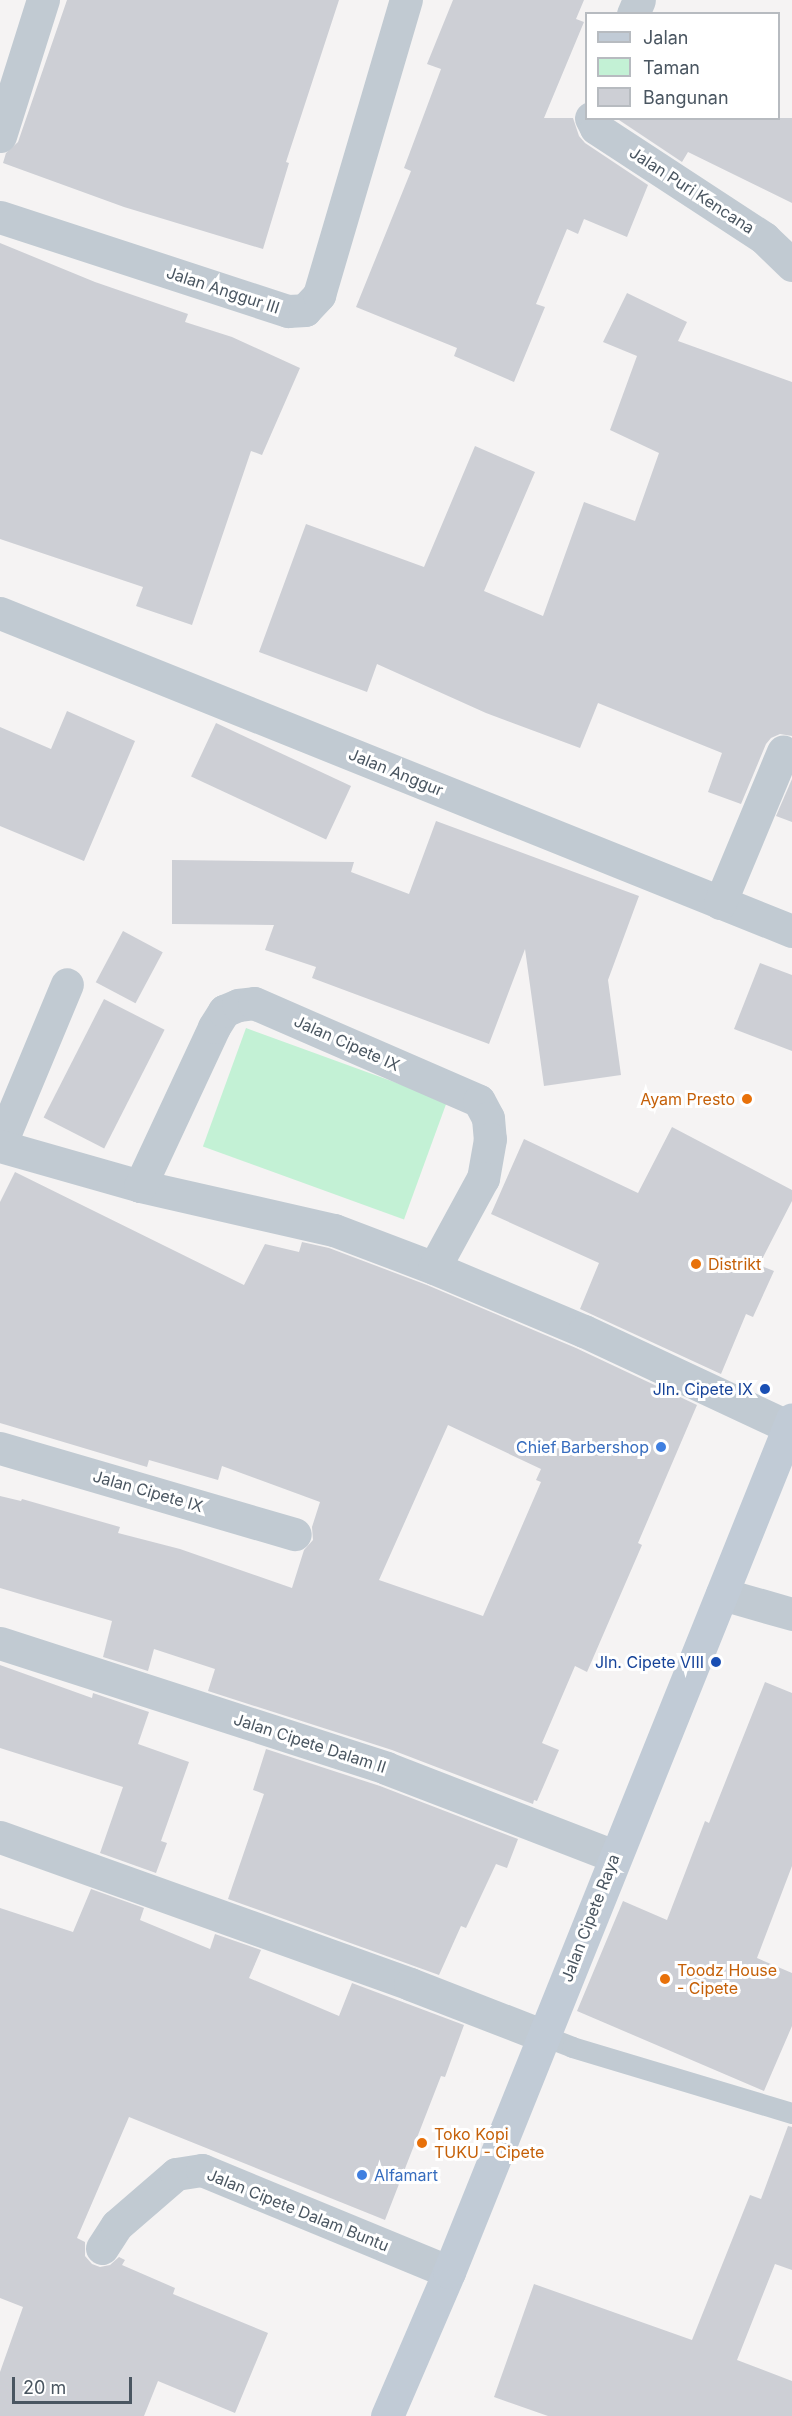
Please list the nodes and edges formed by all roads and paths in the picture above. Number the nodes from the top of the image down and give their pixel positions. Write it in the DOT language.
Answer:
graph roads {
  1 [pos="43,0"];
  2 [pos="406,0"];
  3 [pos="592,120"];
  4 [pos="0,136"];
  5 [pos="0,218"];
  6 [pos="792,265"];
  7 [pos="0,613"];
  8 [pos="783,752"];
  9 [pos="720,903"];
  10 [pos="792,931"];
  11 [pos="67,984"];
  12 [pos="0,1145"];
  13 [pos="140,1185"];
  14 [pos="435,1268"];
  15 [pos="790,1423"];
  16 [pos="0,1448"];
  17 [pos="295,1534"];
  18 [pos="722,1594"];
  19 [pos="792,1614"];
  20 [pos="0,1643"];
  21 [pos="0,1837"];
  22 [pos="614,1856"];
  23 [pos="544,2036"];
  24 [pos="792,2113"];
  25 [pos="102,2248"];
  26 [pos="449,2272"];
  27 [pos="391,2415"];
  1 -- 4 [label="street"];
  2 -- 5 [label="street, Jalan Anggur III"];
  3 -- 6 [label="street, Jalan Puri Kencana"];
  7 -- 9 [label="street, Jalan Anggur"];
  8 -- 9 [label="street"];
  9 -- 10 [label="street, Jalan Anggur"];
  11 -- 12 [label="street"];
  12 -- 13 [label="street"];
  13 -- 14 [label="street"];
  13 -- 14 [label="street, Jalan Cipete IX"];
  14 -- 15 [label="street"];
  15 -- 18 [label="main road, Jalan Cipete Raya"];
  16 -- 17 [label="street, Jalan Cipete IX"];
  18 -- 19 [label="street"];
  18 -- 22 [label="main road, Jalan Cipete Raya"];
  20 -- 22 [label="street, Jalan Cipete Dalam II"];
  21 -- 23 [label="street"];
  22 -- 23 [label="main road, Jalan Cipete Raya"];
  23 -- 24 [label="lane"];
  23 -- 26 [label="main road, Jalan Cipete Raya"];
  25 -- 26 [label="street, Jalan Cipete Dalam Buntu"];
  26 -- 27 [label="main road, Jalan Cipete Raya"];
}
